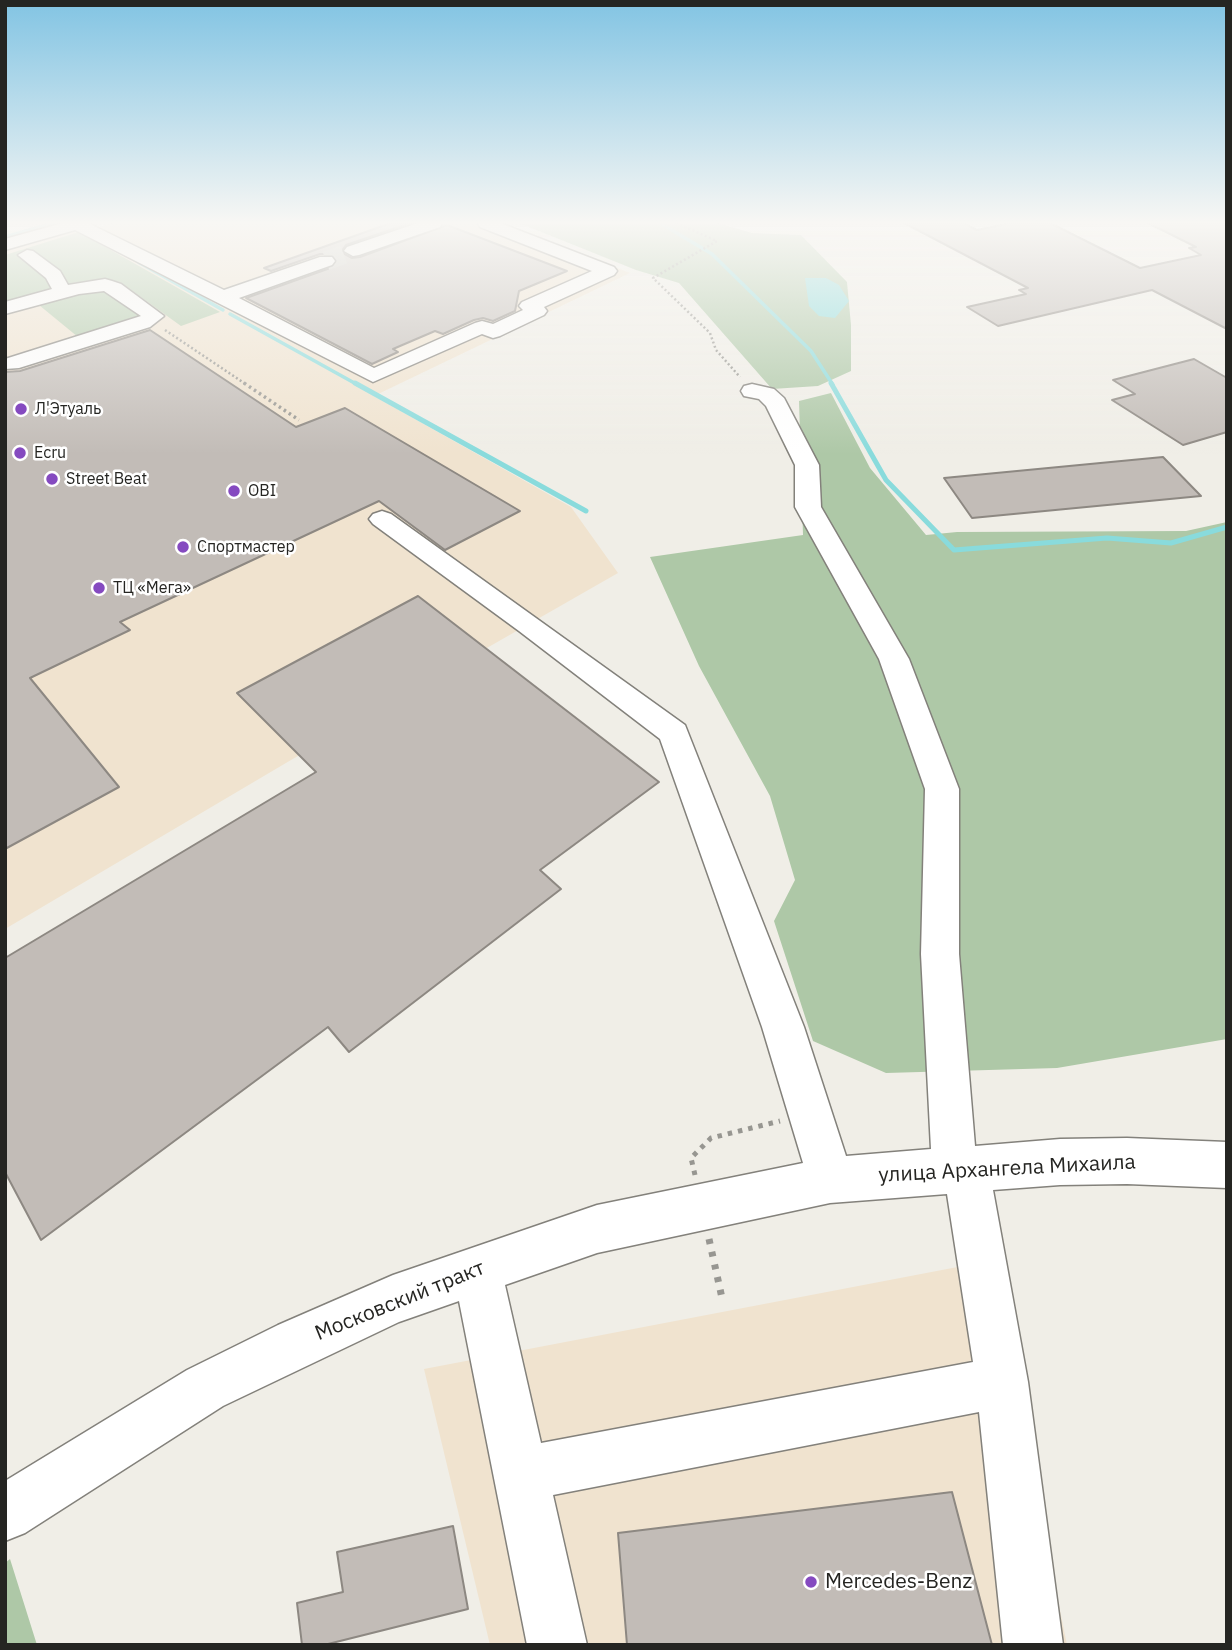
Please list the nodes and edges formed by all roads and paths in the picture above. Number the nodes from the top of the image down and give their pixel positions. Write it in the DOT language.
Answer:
graph roads {
  1 [pos="131,300"];
  2 [pos="229,300"];
  3 [pos="543,300"];
  4 [pos="676,300"];
  5 [pos="14,306"];
  6 [pos="161,327"];
  7 [pos="76,344"];
  8 [pos="12,364"];
  9 [pos="752,391"];
  10 [pos="299,420"];
  11 [pos="382,519"];
  12 [pos="1227,1165"];
  13 [pos="961,1168"];
  14 [pos="830,1180"];
  15 [pos="477,1270"];
  16 [pos="1002,1382"];
  17 [pos="521,1474"];
  18 [pos="5,1513"];
  19 [pos="557,1645"];
  20 [pos="1033,1645"];
  1 -- 7 [label="street"];
  2 -- 3 [label="street"];
  4 -- 9 [label="path"];
  5 -- 7 [label="street"];
  6 -- 10 [label="path"];
  7 -- 8 [label="street"];
  9 -- 13 [label="street"];
  11 -- 14 [label="street"];
  12 -- 13 [label="street, улица Архангела Михаила"];
  13 -- 14 [label="street, улица Архангела Михаила"];
  13 -- 16 [label="street"];
  14 -- 15 [label="street, Московский тракт"];
  15 -- 17 [label="street"];
  15 -- 18 [label="street, Московский тракт"];
  16 -- 17 [label="street"];
  16 -- 20 [label="street"];
  17 -- 19 [label="street"];
}
